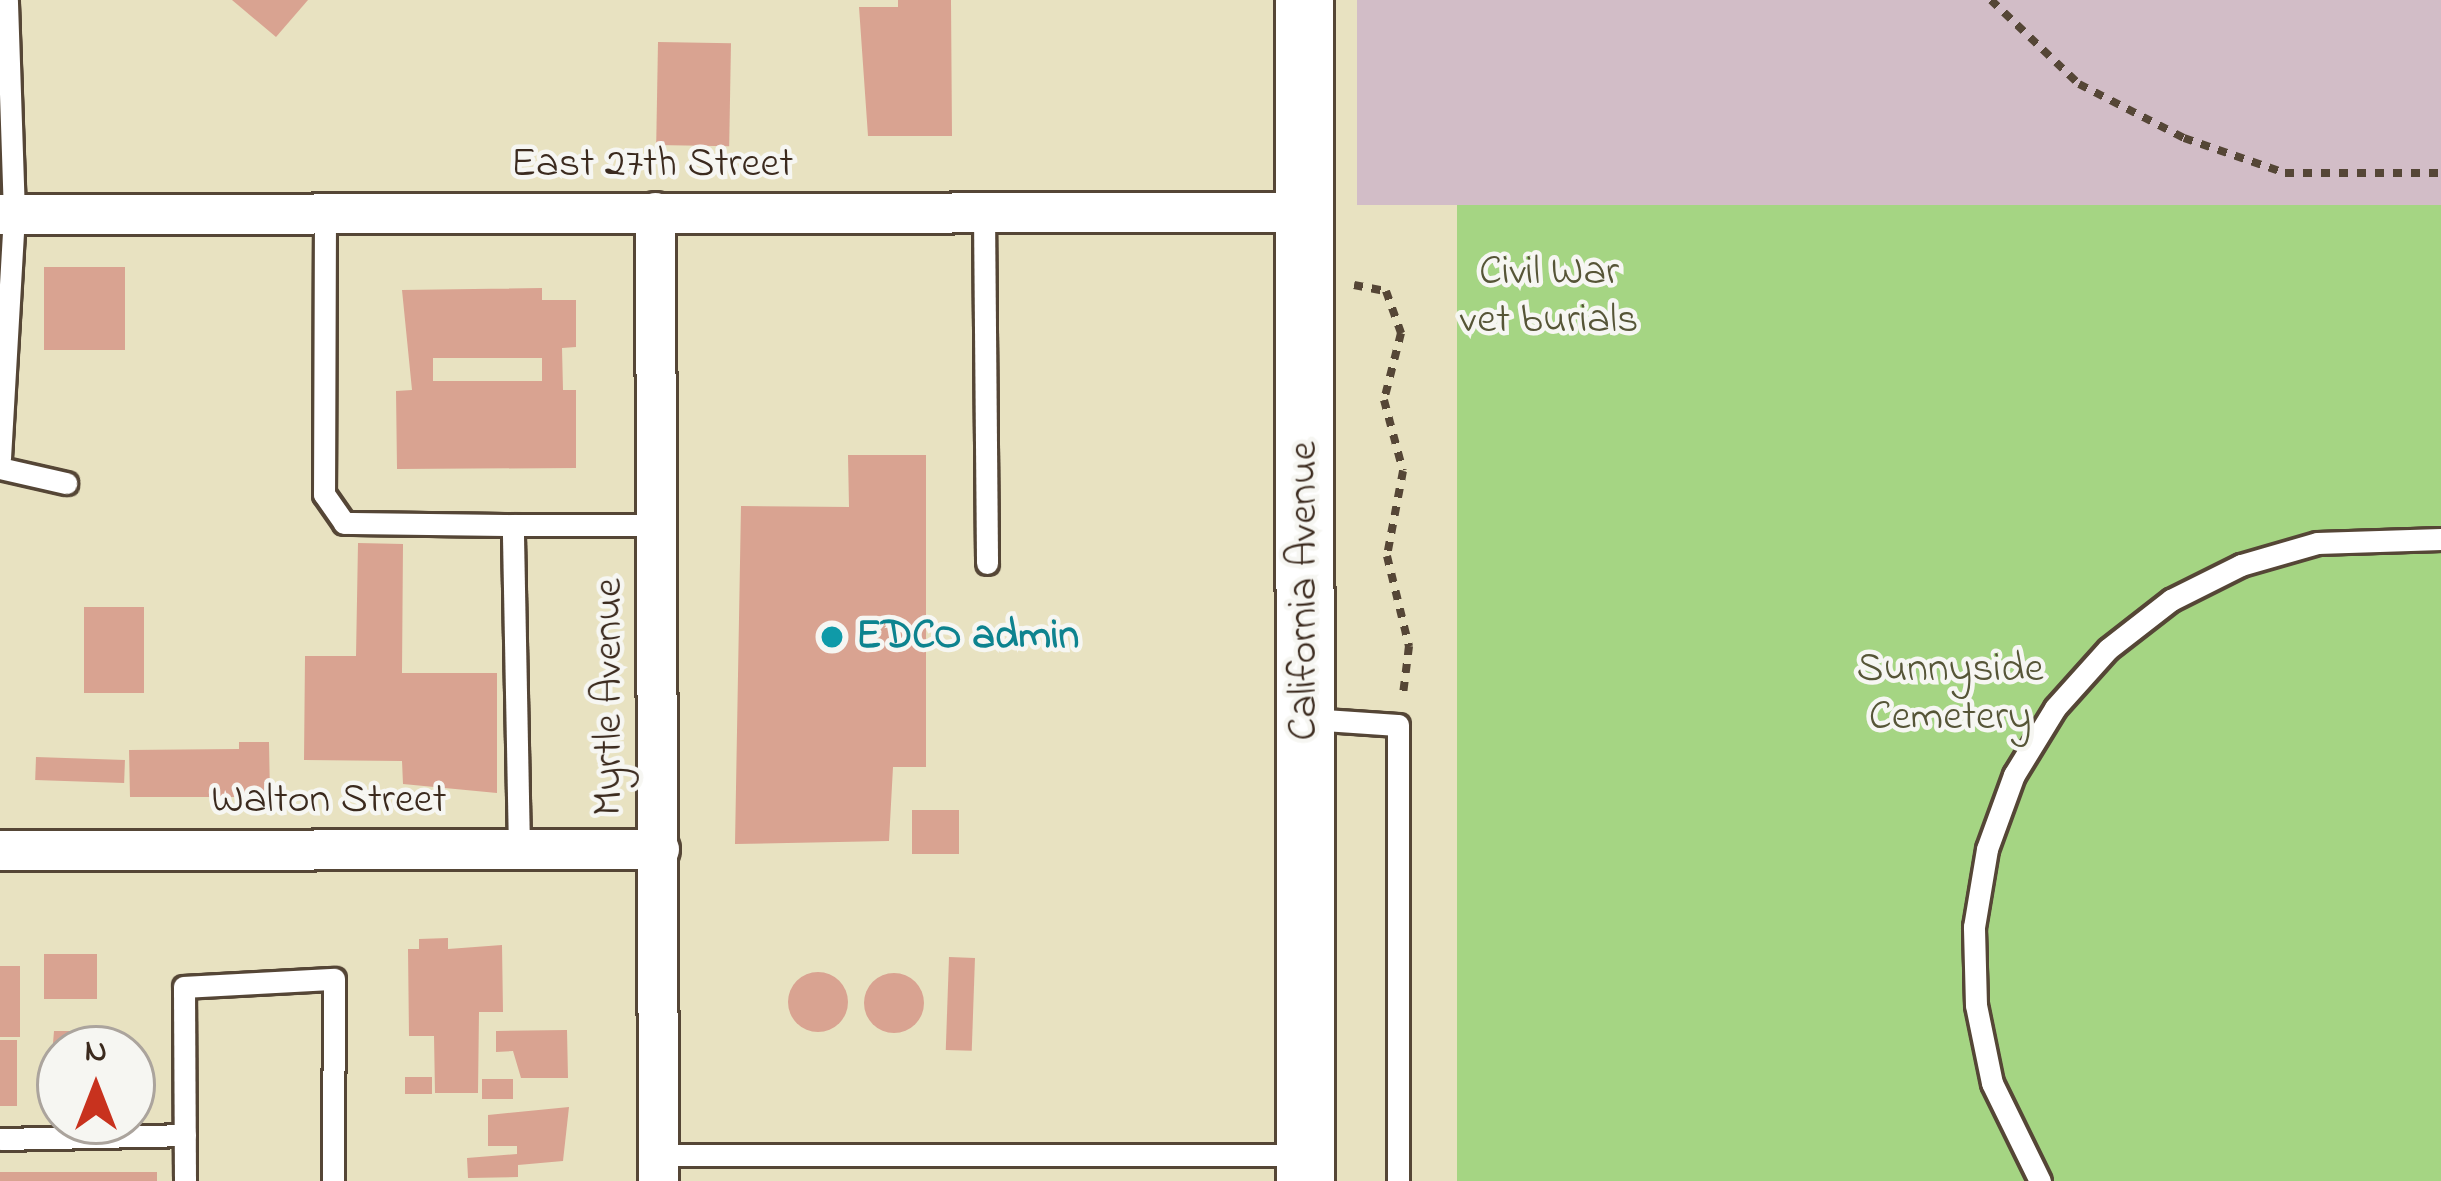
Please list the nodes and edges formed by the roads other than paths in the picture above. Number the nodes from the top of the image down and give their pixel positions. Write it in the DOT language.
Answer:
graph roads {
  1 [pos="7,0"];
  2 [pos="1304,0"];
  3 [pos="655,212"];
  4 [pos="1304,212"];
  5 [pos="7,214"];
  6 [pos="984,214"];
  7 [pos="326,215"];
  8 [pos="0,458"];
  9 [pos="0,468"];
  10 [pos="67,484"];
  11 [pos="513,525"];
  12 [pos="657,525"];
  13 [pos="2441,539"];
  14 [pos="987,563"];
  15 [pos="1305,719"];
  16 [pos="659,848"];
  17 [pos="518,849"];
  18 [pos="0,850"];
  19 [pos="185,1135"];
  20 [pos="0,1139"];
  21 [pos="1085,1157"];
  22 [pos="658,1168"];
  23 [pos="1305,1168"];
  24 [pos="185,1181"];
  25 [pos="333,1181"];
  26 [pos="1085,1181"];
  27 [pos="1398,1181"];
  28 [pos="2040,1181"];
  1 -- 5 [label="lane"];
  2 -- 4 [label="street, California Avenue"];
  3 -- 6 [label="street, East 27th Street"];
  3 -- 7 [label="street, East 27th Street"];
  3 -- 12 [label="street, Myrtle Avenue"];
  4 -- 6 [label="street, East 27th Street"];
  4 -- 15 [label="street, California Avenue"];
  5 -- 7 [label="street, East 27th Street"];
  5 -- 8 [label="lane"];
  6 -- 14 [label="lane"];
  7 -- 11 [label="lane"];
  9 -- 10 [label="lane"];
  11 -- 12 [label="lane"];
  11 -- 17 [label="lane"];
  12 -- 16 [label="street, Myrtle Avenue"];
  13 -- 28 [label="lane"];
  15 -- 23 [label="street, California Avenue"];
  15 -- 27 [label="lane"];
  16 -- 17 [label="street, Walton Street"];
  16 -- 22 [label="street, Myrtle Avenue"];
  17 -- 18 [label="street, Walton Street"];
  19 -- 20 [label="lane"];
  19 -- 24 [label="lane"];
  19 -- 25 [label="lane"];
  21 -- 22 [label="lane"];
  21 -- 23 [label="lane"];
  21 -- 26 [label="lane"];
}
